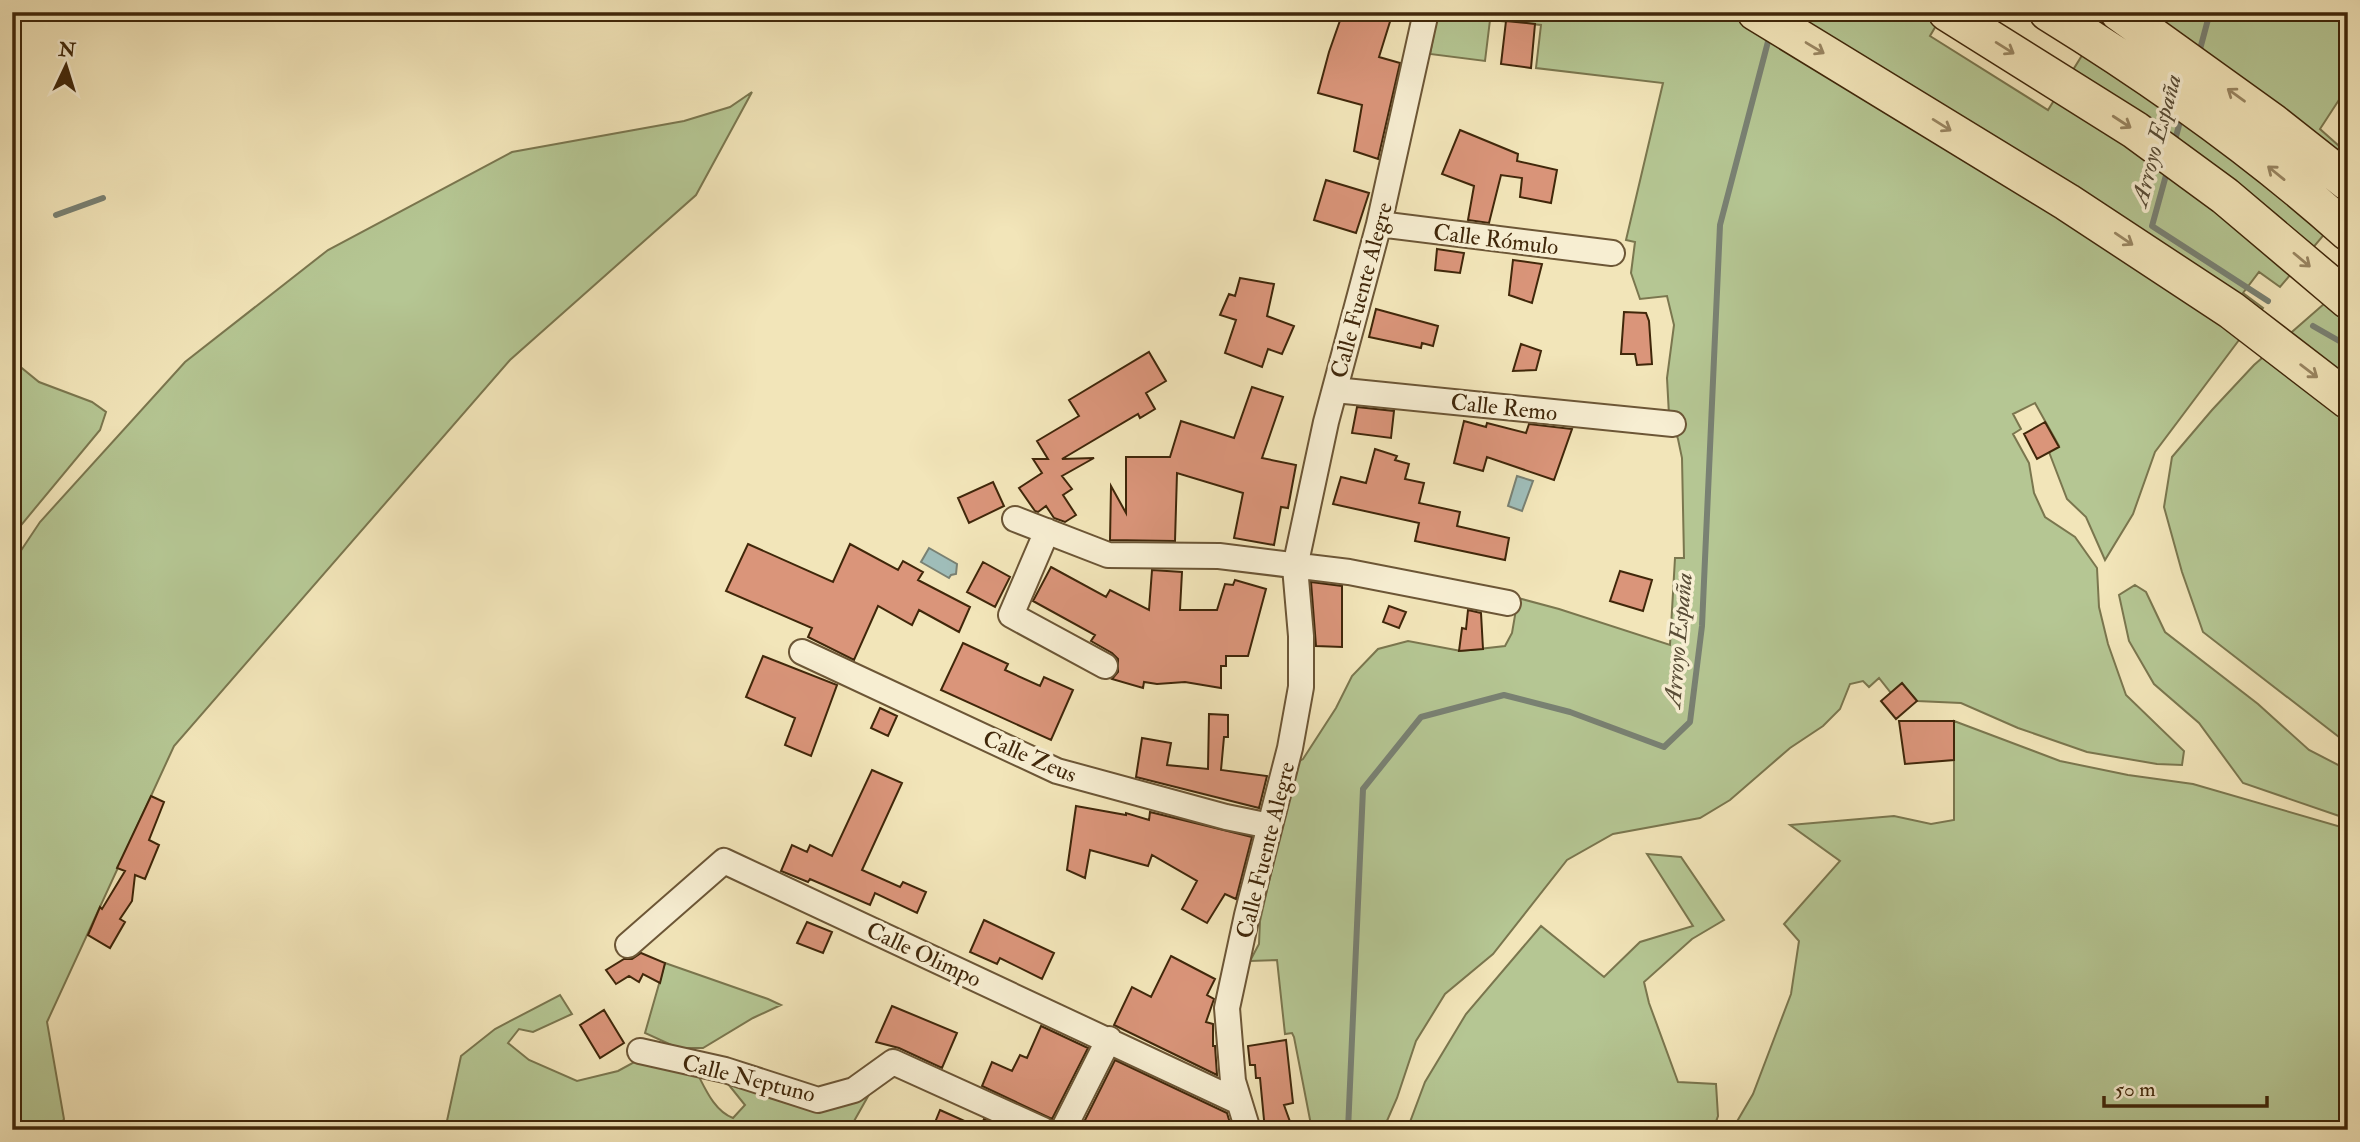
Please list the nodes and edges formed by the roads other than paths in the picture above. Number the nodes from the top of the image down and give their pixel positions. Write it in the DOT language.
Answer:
graph roads {
  1 [pos="1426,12"];
  2 [pos="1756,12"];
  3 [pos="1947,12"];
  4 [pos="2048,12"];
  5 [pos="2119,12"];
  6 [pos="2348,182"];
  7 [pos="1380,224"];
  8 [pos="2348,232"];
  9 [pos="1612,253"];
  10 [pos="2348,300"];
  11 [pos="1335,390"];
  12 [pos="2348,400"];
  13 [pos="1674,425"];
  14 [pos="1015,519"];
  15 [pos="1047,531"];
  16 [pos="1295,567"];
  17 [pos="1508,603"];
  18 [pos="802,652"];
  19 [pos="1105,666"];
  20 [pos="1270,826"];
  21 [pos="628,945"];
  22 [pos="1108,1039"];
  23 [pos="640,1051"];
  24 [pos="1239,1102"];
  25 [pos="1043,1130"];
  26 [pos="1063,1130"];
  27 [pos="1248,1130"];
  1 -- 7 [label="street, Calle Fuente Alegre"];
  2 -- 12 [label="highway, one-way"];
  3 -- 10 [label="highway, one-way"];
  8 -- 4 [label="highway, one-way"];
  6 -- 5 [label="highway, one-way"];
  7 -- 9 [label="street, Calle Rómulo"];
  7 -- 11 [label="street, Calle Fuente Alegre"];
  11 -- 13 [label="street, Calle Remo"];
  11 -- 16 [label="street, Calle Fuente Alegre"];
  14 -- 15 [label="street"];
  15 -- 16 [label="street"];
  15 -- 19 [label="street"];
  16 -- 17 [label="street"];
  16 -- 20 [label="street, Calle Fuente Alegre"];
  18 -- 20 [label="street, Calle Zeus"];
  20 -- 24 [label="street, Calle Fuente Alegre"];
  21 -- 22 [label="street, Calle Olimpo"];
  22 -- 24 [label="street, Calle Olimpo"];
  22 -- 26 [label="street"];
  23 -- 25 [label="street, Calle Neptuno"];
  24 -- 27 [label="street, Calle Fuente Alegre"];
}
